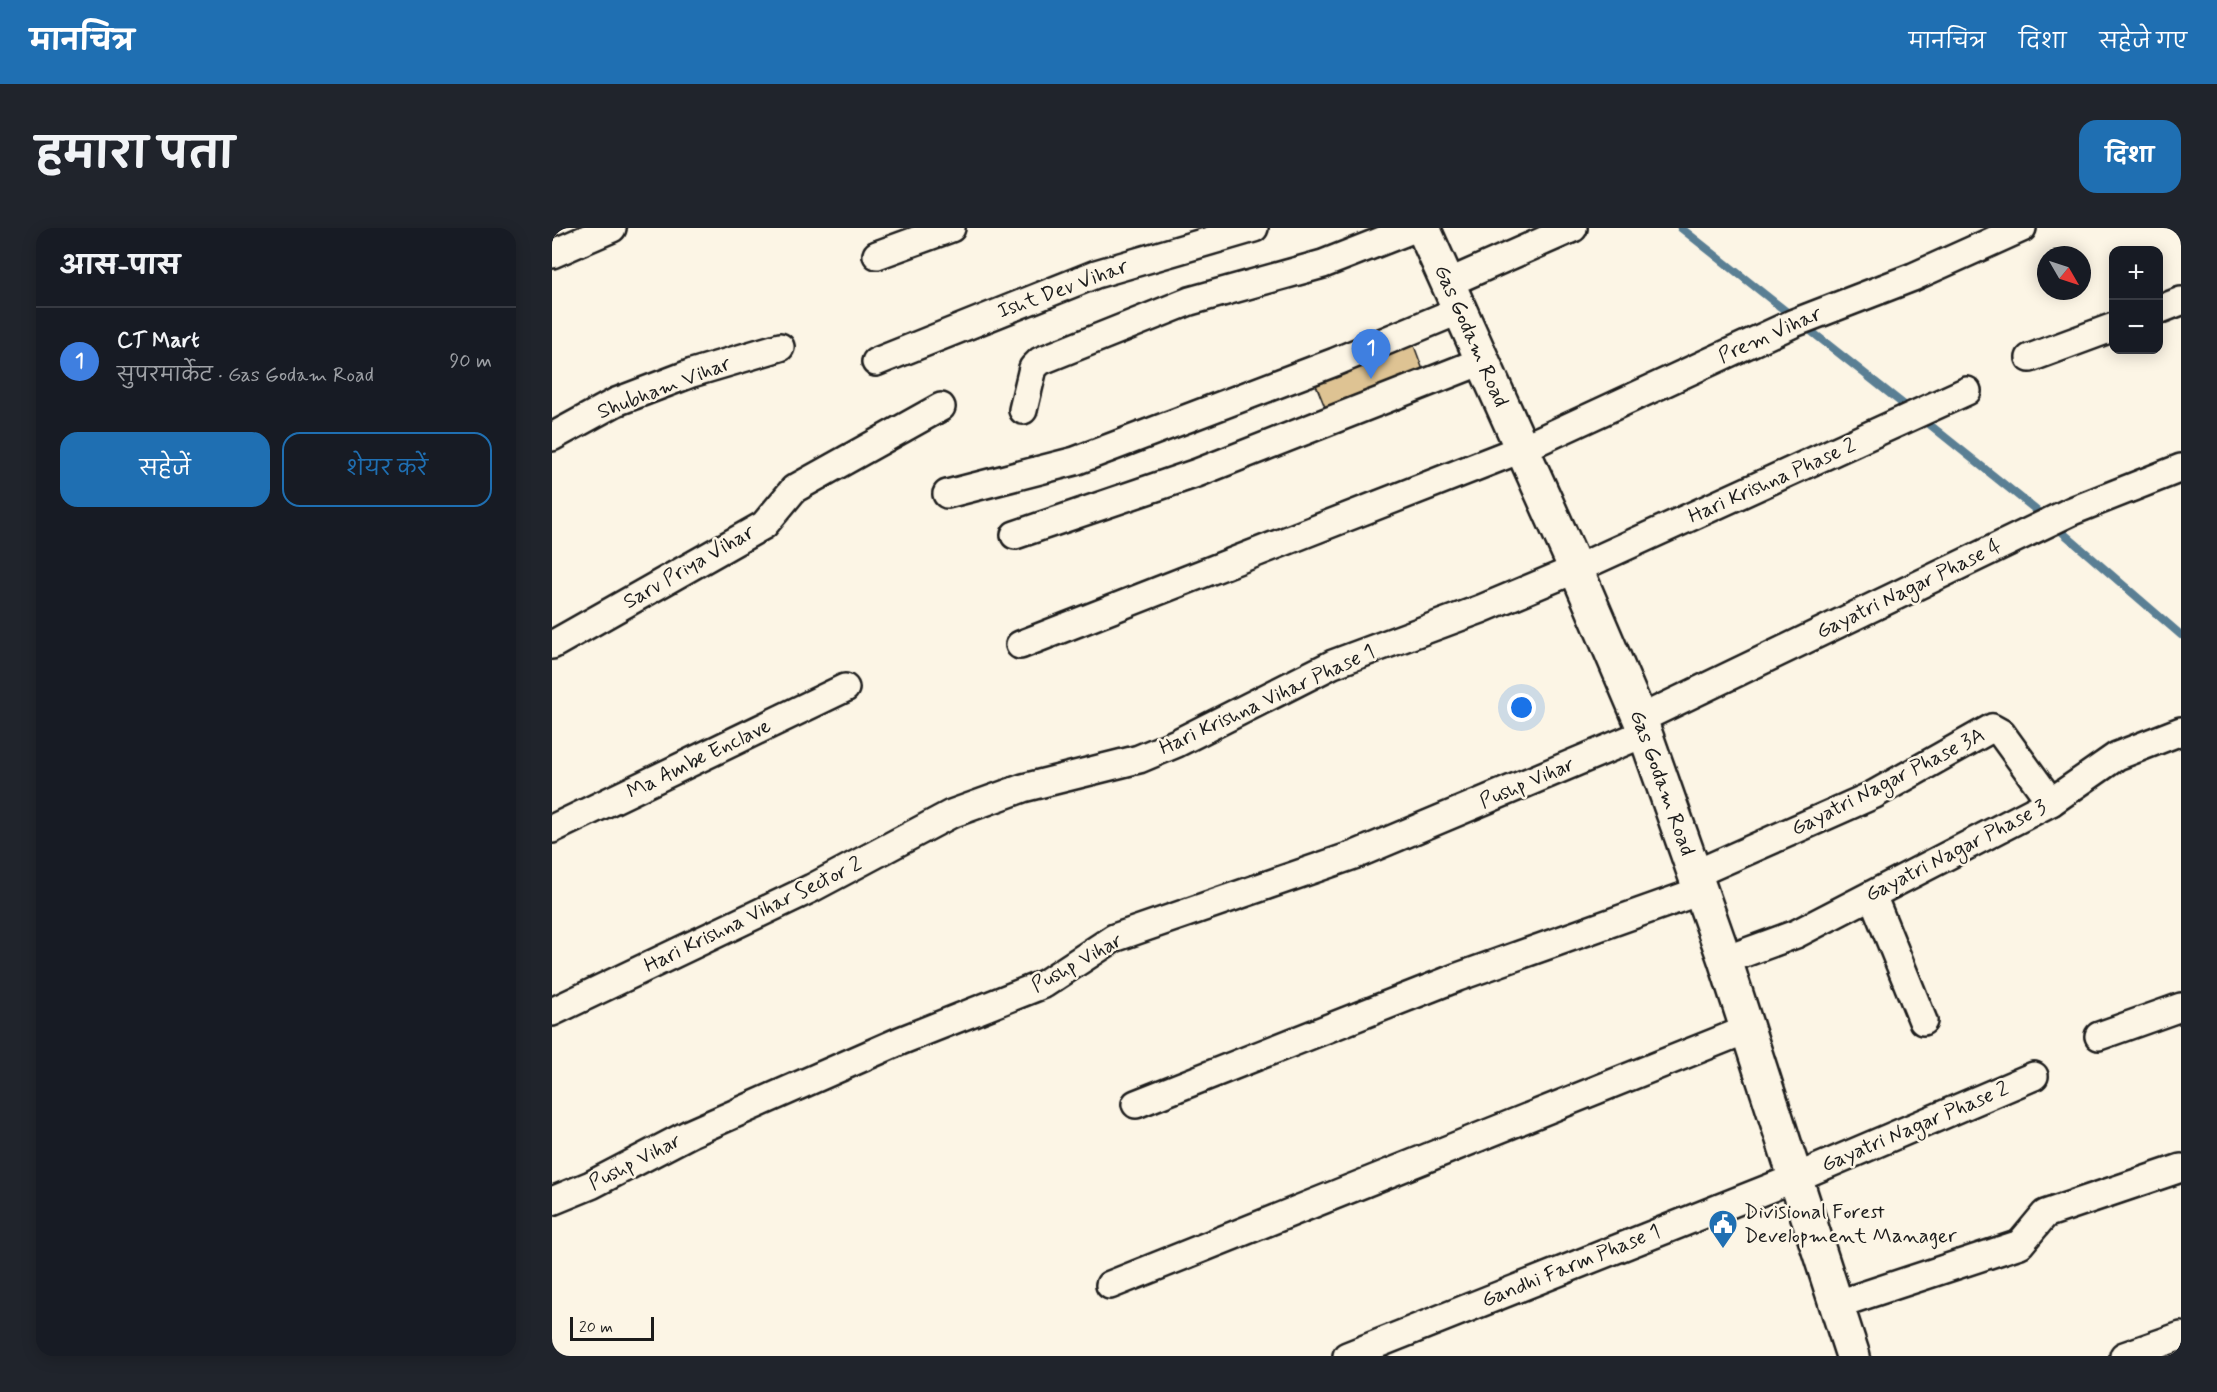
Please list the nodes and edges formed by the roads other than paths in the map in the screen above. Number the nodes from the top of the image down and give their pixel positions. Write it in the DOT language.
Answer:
graph roads {
  1 [pos="612,228"];
  2 [pos="951,228"];
  3 [pos="1254,228"];
  4 [pos="1415,228"];
  5 [pos="1423,228"];
  6 [pos="1573,228"];
  7 [pos="2022,228"];
  8 [pos="552,254"];
  9 [pos="877,255"];
  10 [pos="1454,296"];
  11 [pos="2181,301"];
  12 [pos="2163,308"];
  13 [pos="2109,329"];
  14 [pos="780,347"];
  15 [pos="2030,358"];
  16 [pos="1482,361"];
  17 [pos="876,362"];
  18 [pos="1967,391"];
  19 [pos="941,407"];
  20 [pos="1023,410"];
  21 [pos="552,437"];
  22 [pos="1521,449"];
  23 [pos="2181,468"];
  24 [pos="947,494"];
  25 [pos="1016,535"];
  26 [pos="1576,569"];
  27 [pos="552,645"];
  28 [pos="1020,645"];
  29 [pos="845,688"];
  30 [pos="1642,726"];
  31 [pos="2181,731"];
  32 [pos="2051,802"];
  33 [pos="951,814"];
  34 [pos="552,829"];
  35 [pos="1697,882"];
  36 [pos="1872,895"];
  37 [pos="1725,960"];
  38 [pos="2181,1006"];
  39 [pos="552,1012"];
  40 [pos="1923,1021"];
  41 [pos="1746,1030"];
  42 [pos="2100,1035"];
  43 [pos="2034,1076"];
  44 [pos="1136,1104"];
  45 [pos="2181,1168"];
  46 [pos="1795,1178"];
  47 [pos="552,1201"];
  48 [pos="1110,1285"];
  49 [pos="1838,1304"];
  50 [pos="2181,1336"];
  51 [pos="1347,1356"];
  52 [pos="1853,1356"];
  53 [pos="2124,1356"];
  1 -- 8 [label="street"];
  2 -- 9 [label="street"];
  3 -- 17 [label="street, Isht Dev Vihar"];
  4 -- 20 [label="street"];
  5 -- 10 [label="main road, Gas Godam Road"];
  6 -- 10 [label="street"];
  7 -- 22 [label="street, Prem Vihar"];
  10 -- 16 [label="main road, Gas Godam Road"];
  10 -- 24 [label="street"];
  11 -- 12 [label="street"];
  13 -- 15 [label="street"];
  14 -- 21 [label="street, Shubham Vihar"];
  16 -- 22 [label="main road, Gas Godam Road"];
  16 -- 25 [label="street"];
  18 -- 26 [label="street, Hari Krishna Phase 2"];
  19 -- 27 [label="street, Sarv Priya Vihar"];
  22 -- 26 [label="main road, Gas Godam Road"];
  22 -- 28 [label="street, Prem Vihar"];
  23 -- 30 [label="street, Gayatri Nagar Phase 4"];
  26 -- 30 [label="main road, Gas Godam Road"];
  26 -- 33 [label="street, Hari Krishna Vihar Phase 1"];
  29 -- 34 [label="street, Ma Ambe Enclave"];
  30 -- 35 [label="main road, Gas Godam Road"];
  30 -- 47 [label="street, Pushp Vihar"];
  31 -- 32 [label="street, Gayatri Nagar Phase 3"];
  32 -- 35 [label="street, Gayatri Nagar Phase 3A"];
  32 -- 36 [label="street, Gayatri Nagar Phase 3"];
  33 -- 39 [label="street, Hari Krishna Vihar Sector 2"];
  35 -- 37 [label="main road, Gas Godam Road"];
  35 -- 44 [label="street"];
  36 -- 37 [label="street, Gayatri Nagar Phase 3"];
  36 -- 40 [label="street"];
  37 -- 41 [label="main road, Gas Godam Road"];
  38 -- 42 [label="street"];
  41 -- 46 [label="main road, Gas Godam Road"];
  41 -- 48 [label="street"];
  43 -- 46 [label="street, Gayatri Nagar Phase 2"];
  45 -- 49 [label="street"];
  46 -- 49 [label="main road, Gas Godam Road"];
  46 -- 51 [label="street, Gandhi Farm Phase 1"];
  49 -- 52 [label="main road, Gas Godam Road"];
  50 -- 53 [label="street"];
}
